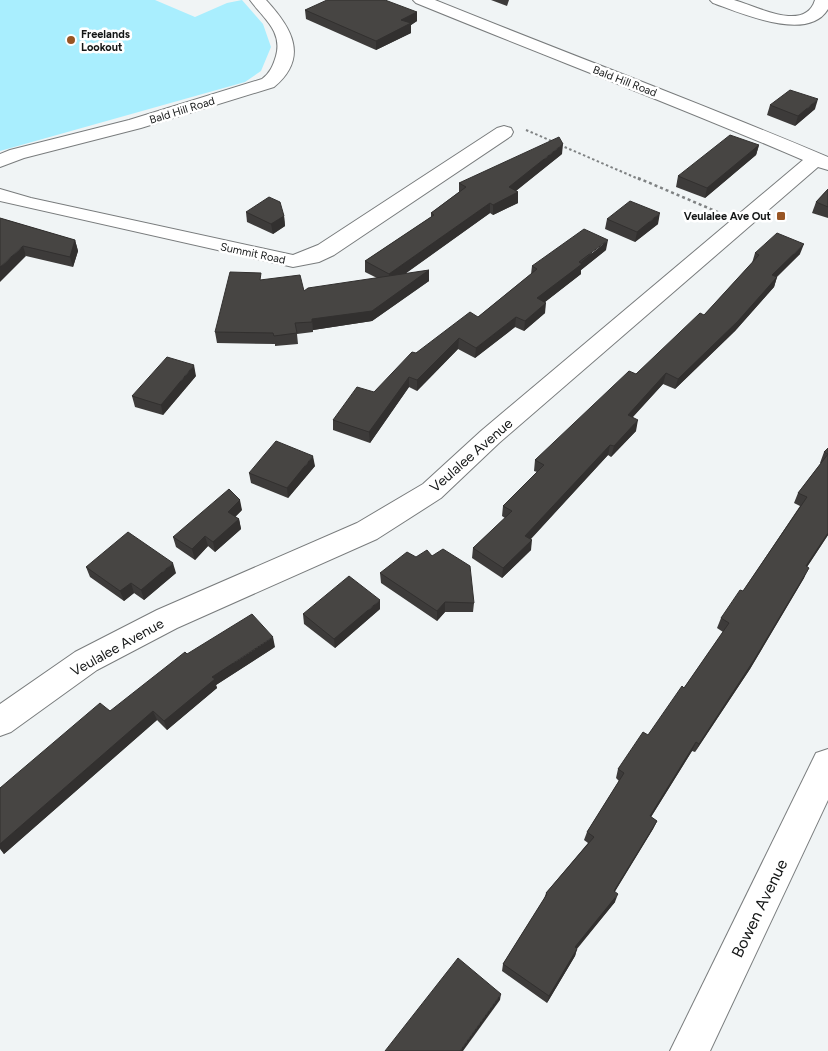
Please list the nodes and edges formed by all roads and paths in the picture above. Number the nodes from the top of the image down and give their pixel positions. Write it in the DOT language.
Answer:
graph roads {
  1 [pos="258,0"];
  2 [pos="421,0"];
  3 [pos="718,0"];
  4 [pos="751,0"];
  5 [pos="821,6"];
  6 [pos="504,132"];
  7 [pos="0,161"];
  8 [pos="822,161"];
  9 [pos="0,195"];
  10 [pos="722,214"];
  11 [pos="0,722"];
  12 [pos="828,764"];
  13 [pos="690,1051"];
  1 -- 7 [label="street, Bald Hill Road"];
  2 -- 8 [label="street, Bald Hill Road"];
  3 -- 5 [label="street"];
  4 -- 5 [label="street"];
  6 -- 9 [label="street, Summit Road"];
  6 -- 10 [label="path"];
  8 -- 11 [label="street, Veulalee Avenue"];
  12 -- 13 [label="street, Bowen Avenue"];
}
